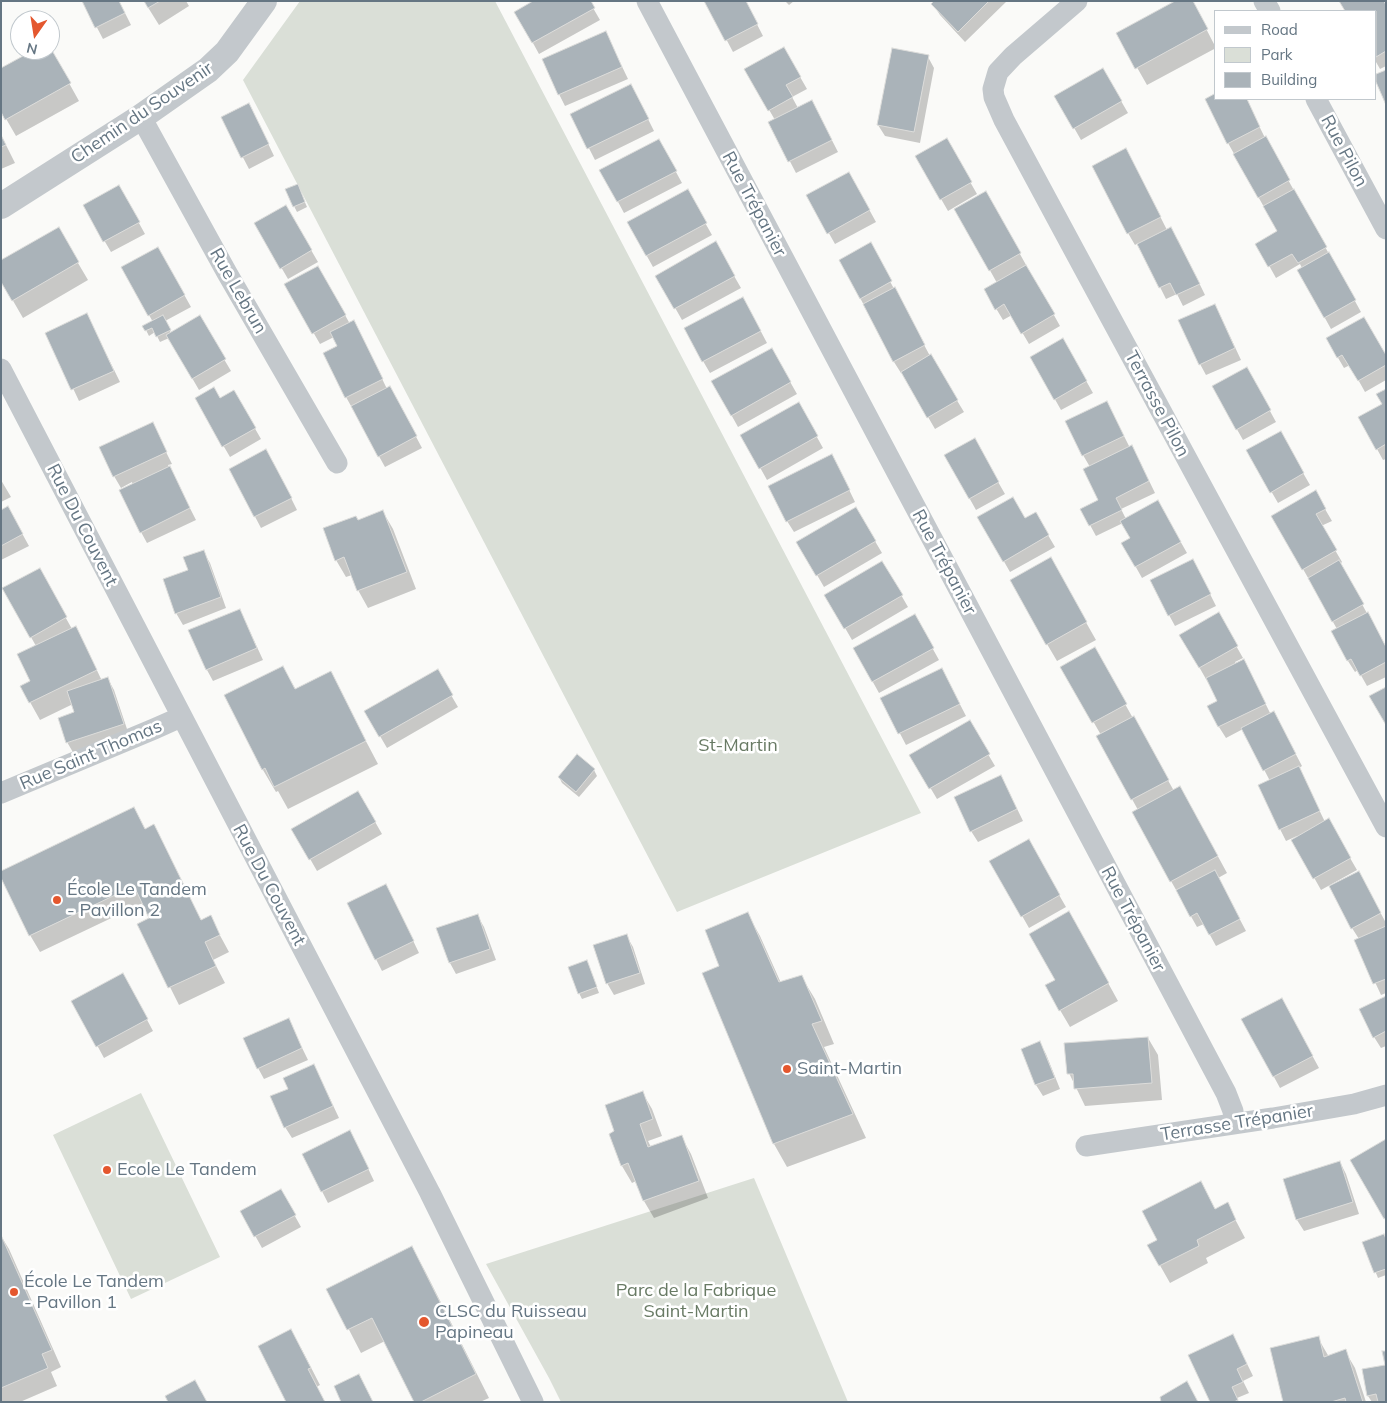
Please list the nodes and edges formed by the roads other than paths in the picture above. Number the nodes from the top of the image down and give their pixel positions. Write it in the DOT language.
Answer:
graph roads {
  1 [pos="264,1"];
  2 [pos="647,1"];
  3 [pos="1077,1"];
  4 [pos="1317,100"];
  5 [pos="141,117"];
  6 [pos="1,206"];
  7 [pos="1386,229"];
  8 [pos="1,369"];
  9 [pos="337,463"];
  10 [pos="181,717"];
  11 [pos="1,793"];
  12 [pos="1386,827"];
  13 [pos="1386,1094"];
  14 [pos="1234,1124"];
  15 [pos="1086,1146"];
  16 [pos="533,1402"];
  1 -- 5 [label="street, Chemin du Souvenir"];
  2 -- 14 [label="street, Rue Trépanier"];
  3 -- 12 [label="street, Terrasse Pilon"];
  4 -- 7 [label="street, Rue Pilon"];
  5 -- 6 [label="street, Chemin du Souvenir"];
  5 -- 9 [label="street, Rue Lebrun"];
  8 -- 10 [label="street, Rue Du Couvent"];
  10 -- 11 [label="street, Rue Saint Thomas"];
  10 -- 16 [label="street, Rue Du Couvent"];
  13 -- 14 [label="street, Terrasse Trépanier"];
  14 -- 15 [label="street, Terrasse Trépanier"];
}
